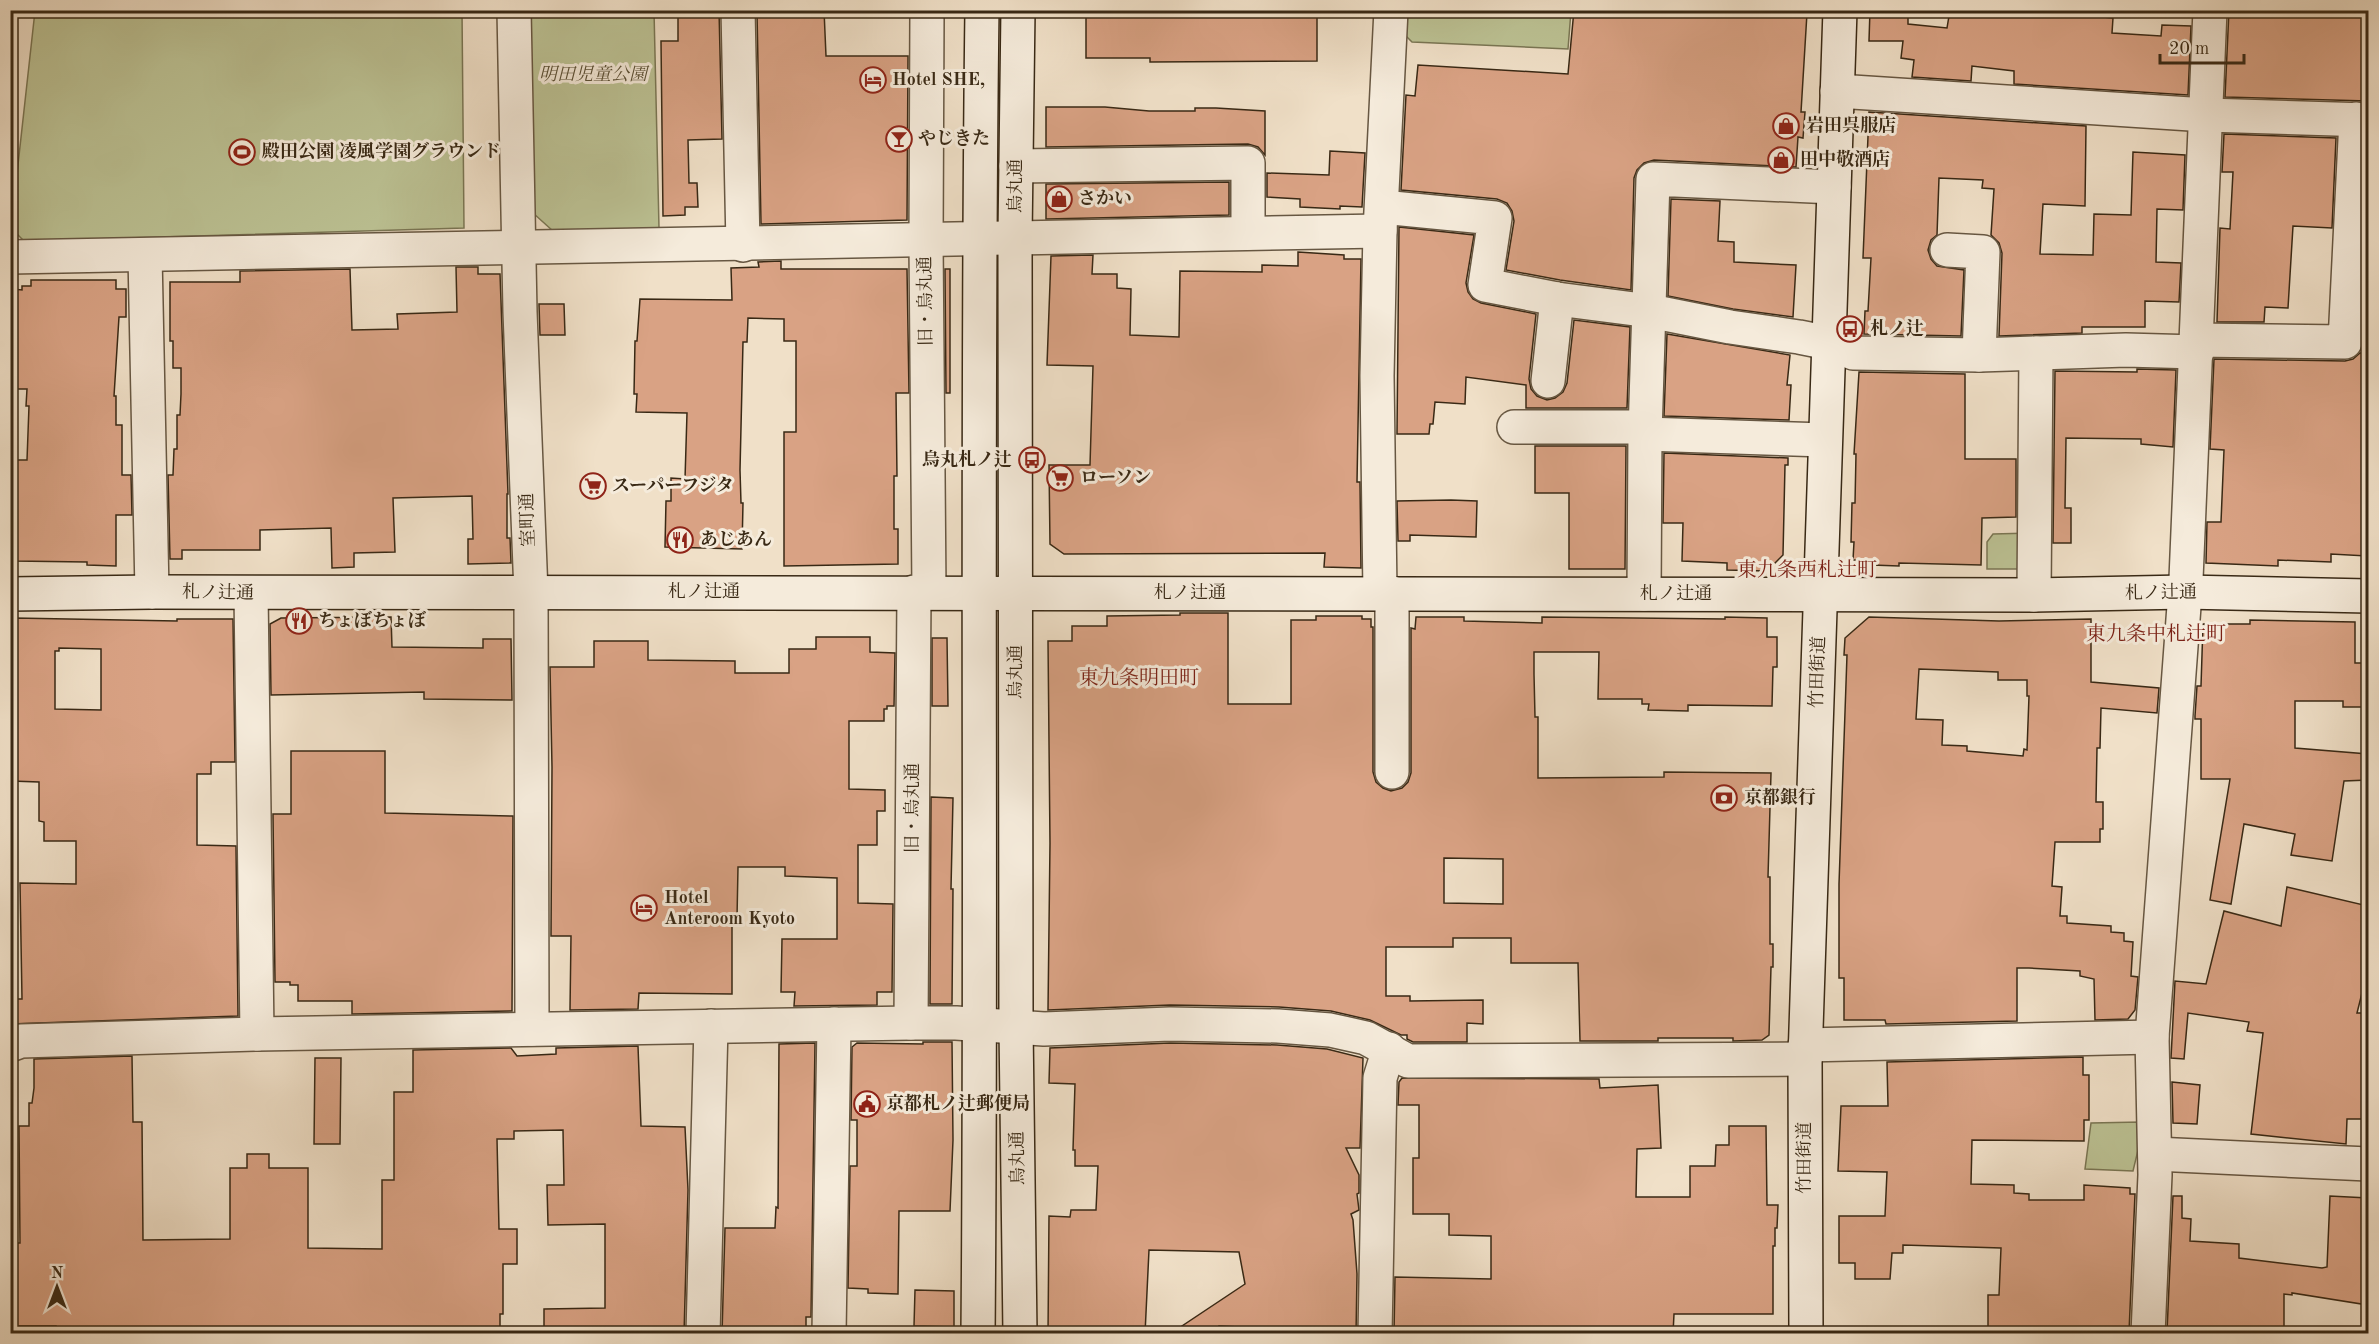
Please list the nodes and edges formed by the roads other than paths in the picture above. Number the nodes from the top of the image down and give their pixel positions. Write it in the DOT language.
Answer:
graph roads {
  1 [pos="514,10"];
  2 [pos="738,10"];
  3 [pos="927,10"];
  4 [pos="982,10"];
  5 [pos="1018,10"];
  6 [pos="1391,10"];
  7 [pos="1840,10"];
  8 [pos="2210,10"];
  9 [pos="1837,91"];
  10 [pos="2206,115"];
  11 [pos="2362,120"];
  12 [pos="1016,166"];
  13 [pos="1834,187"];
  14 [pos="1381,219"];
  15 [pos="1248,233"];
  16 [pos="1015,237"];
  17 [pos="978,238"];
  18 [pos="926,241"];
  19 [pos="744,244"];
  20 [pos="520,248"];
  21 [pos="1947,250"];
  22 [pos="145,255"];
  23 [pos="10,257"];
  24 [pos="1557,299"];
  25 [pos="1650,311"];
  26 [pos="1829,343"];
  27 [pos="2196,346"];
  28 [pos="2036,352"];
  29 [pos="1979,355"];
  30 [pos="1548,381"];
  31 [pos="1514,427"];
  32 [pos="1645,430"];
  33 [pos="1826,440"];
  34 [pos="152,592"];
  35 [pos="922,592"];
  36 [pos="978,592"];
  37 [pos="1016,592"];
  38 [pos="2185,592"];
  39 [pos="251,593"];
  40 [pos="531,593"];
  41 [pos="1386,593"];
  42 [pos="10,594"];
  43 [pos="1644,594"];
  44 [pos="1821,595"];
  45 [pos="2034,595"];
  46 [pos="2368,596"];
  47 [pos="1392,772"];
  48 [pos="911,1023"];
  49 [pos="834,1024"];
  50 [pos="981,1024"];
  51 [pos="711,1026"];
  52 [pos="1016,1027"];
  53 [pos="532,1029"];
  54 [pos="258,1034"];
  55 [pos="2152,1037"];
  56 [pos="10,1045"];
  57 [pos="1389,1049"];
  58 [pos="1805,1052"];
  59 [pos="2155,1154"];
  60 [pos="2368,1164"];
  61 [pos="703,1334"];
  62 [pos="829,1334"];
  63 [pos="978,1334"];
  64 [pos="1020,1334"];
  65 [pos="1375,1334"];
  66 [pos="1806,1334"];
  67 [pos="2148,1334"];
  1 -- 20 [label="street, 室町通"];
  2 -- 19 [label="street"];
  3 -- 18 [label="street, 旧・烏丸通"];
  4 -- 17 [label="street, 烏丸通"];
  5 -- 12 [label="street, 烏丸通"];
  6 -- 14 [label="street"];
  7 -- 9 [label="street, 竹田街道"];
  8 -- 10 [label="street"];
  9 -- 10 [label="street"];
  9 -- 13 [label="street, 竹田街道"];
  10 -- 11 [label="street"];
  10 -- 27 [label="street"];
  11 -- 27 [label="street"];
  12 -- 15 [label="street"];
  12 -- 16 [label="street, 烏丸通"];
  13 -- 25 [label="street"];
  13 -- 26 [label="street, 竹田街道"];
  14 -- 15 [label="street"];
  14 -- 24 [label="street"];
  14 -- 41 [label="street"];
  15 -- 16 [label="street"];
  16 -- 17 [label="street"];
  16 -- 37 [label="street, 烏丸通"];
  17 -- 18 [label="street"];
  17 -- 36 [label="street, 烏丸通"];
  18 -- 19 [label="street"];
  18 -- 35 [label="street, 旧・烏丸通"];
  19 -- 20 [label="street"];
  20 -- 22 [label="street"];
  20 -- 40 [label="street, 室町通"];
  21 -- 29 [label="street"];
  22 -- 23 [label="street"];
  22 -- 34 [label="street"];
  24 -- 25 [label="street"];
  24 -- 30 [label="street"];
  25 -- 26 [label="street"];
  25 -- 32 [label="street"];
  26 -- 29 [label="street"];
  26 -- 33 [label="street, 竹田街道"];
  27 -- 28 [label="street"];
  27 -- 38 [label="street"];
  28 -- 29 [label="street"];
  28 -- 45 [label="street"];
  31 -- 32 [label="street"];
  32 -- 33 [label="street"];
  32 -- 43 [label="street"];
  33 -- 44 [label="street, 竹田街道"];
  34 -- 39 [label="street, 札ノ辻通"];
  34 -- 42 [label="street, 札ノ辻通"];
  35 -- 36 [label="street, 札ノ辻通"];
  35 -- 40 [label="street, 札ノ辻通"];
  35 -- 48 [label="street, 旧・烏丸通"];
  36 -- 37 [label="street, 札ノ辻通"];
  36 -- 50 [label="street, 烏丸通"];
  37 -- 41 [label="street, 札ノ辻通"];
  37 -- 52 [label="street, 烏丸通"];
  38 -- 45 [label="street, 札ノ辻通"];
  38 -- 46 [label="street, 札ノ辻通"];
  38 -- 55 [label="street"];
  39 -- 40 [label="street, 札ノ辻通"];
  39 -- 54 [label="street"];
  40 -- 53 [label="street, 室町通"];
  41 -- 43 [label="street, 札ノ辻通"];
  41 -- 47 [label="street"];
  43 -- 44 [label="street, 札ノ辻通"];
  44 -- 45 [label="street, 札ノ辻通"];
  44 -- 58 [label="street, 竹田街道"];
  48 -- 49 [label="street"];
  48 -- 50 [label="street"];
  49 -- 51 [label="street"];
  49 -- 62 [label="street"];
  50 -- 52 [label="street"];
  50 -- 63 [label="street, 烏丸通"];
  51 -- 53 [label="street"];
  51 -- 61 [label="street"];
  52 -- 57 [label="street"];
  52 -- 64 [label="street, 烏丸通"];
  53 -- 54 [label="street"];
  54 -- 56 [label="street"];
  55 -- 58 [label="street"];
  55 -- 59 [label="street"];
  57 -- 58 [label="street"];
  57 -- 65 [label="street"];
  58 -- 66 [label="street, 竹田街道"];
  59 -- 60 [label="street"];
  59 -- 67 [label="street"];
}
